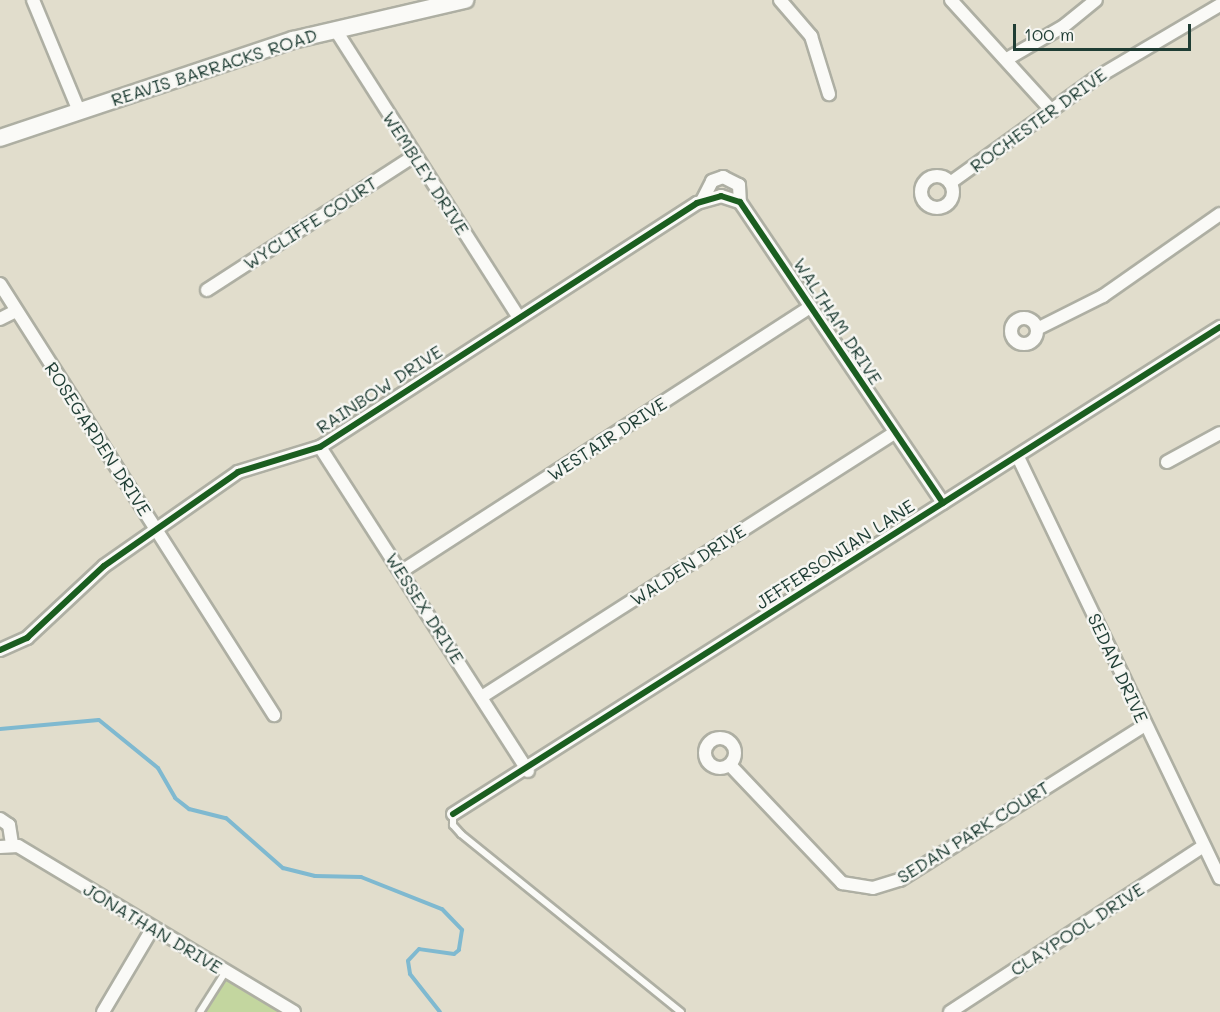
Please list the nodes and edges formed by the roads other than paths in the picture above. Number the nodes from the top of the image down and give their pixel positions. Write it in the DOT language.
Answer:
graph roads {
  1 [pos="33,0"];
  2 [pos="465,0"];
  3 [pos="780,0"];
  4 [pos="951,0"];
  5 [pos="1095,0"];
  6 [pos="437,4"];
  7 [pos="1220,5"];
  8 [pos="335,29"];
  9 [pos="1007,59"];
  10 [pos="830,94"];
  11 [pos="79,111"];
  12 [pos="1052,111"];
  13 [pos="0,138"];
  14 [pos="414,156"];
  15 [pos="950,183"];
  16 [pos="702,201"];
  17 [pos="740,202"];
  18 [pos="1220,214"];
  19 [pos="0,284"];
  20 [pos="207,290"];
  21 [pos="811,306"];
  22 [pos="16,310"];
  23 [pos="518,316"];
  24 [pos="0,319"];
  25 [pos="1220,327"];
  26 [pos="1037,329"];
  27 [pos="893,434"];
  28 [pos="1218,438"];
  29 [pos="320,447"];
  30 [pos="1018,457"];
  31 [pos="1167,462"];
  32 [pos="943,503"];
  33 [pos="155,527"];
  34 [pos="402,571"];
  35 [pos="0,650"];
  36 [pos="483,696"];
  37 [pos="274,715"];
  38 [pos="1145,725"];
  39 [pos="730,765"];
  40 [pos="528,771"];
  41 [pos="453,814"];
  42 [pos="0,819"];
  43 [pos="6,846"];
  44 [pos="1204,846"];
  45 [pos="1216,860"];
  46 [pos="1220,878"];
  47 [pos="152,929"];
  48 [pos="226,971"];
  49 [pos="103,1012"];
  50 [pos="200,1012"];
  51 [pos="294,1012"];
  52 [pos="681,1012"];
  53 [pos="950,1012"];
  1 -- 11 [label="street"];
  2 -- 6 [label="main road, REAVIS BARRACKS ROAD"];
  3 -- 10 [label="street"];
  4 -- 9 [label="street"];
  5 -- 9 [label="street"];
  6 -- 8 [label="main road, REAVIS BARRACKS ROAD"];
  7 -- 12 [label="street, ROCHESTER DRIVE"];
  8 -- 11 [label="main road, REAVIS BARRACKS ROAD"];
  8 -- 14 [label="street, WEMBLEY DRIVE"];
  9 -- 12 [label="street"];
  11 -- 13 [label="main road, REAVIS BARRACKS ROAD"];
  12 -- 15 [label="street, ROCHESTER DRIVE"];
  14 -- 20 [label="street, WYCLIFFE COURT"];
  14 -- 23 [label="street, WEMBLEY DRIVE"];
  16 -- 17 [label="street, RAINBOW DRIVE"];
  16 -- 17 [label="street, RAINBOW DRIVE"];
  16 -- 23 [label="street, RAINBOW DRIVE"];
  17 -- 21 [label="street, WALTHAM DRIVE"];
  18 -- 26 [label="street"];
  19 -- 22 [label="street, ROSEGARDEN DRIVE"];
  21 -- 27 [label="street, WALTHAM DRIVE"];
  21 -- 34 [label="street, WESTAIR DRIVE"];
  22 -- 24 [label="street"];
  22 -- 33 [label="street, ROSEGARDEN DRIVE"];
  23 -- 29 [label="street, RAINBOW DRIVE"];
  25 -- 30 [label="street, JEFFERSONIAN LANE"];
  27 -- 32 [label="street, WALTHAM DRIVE"];
  27 -- 36 [label="street, WALDEN DRIVE"];
  28 -- 31 [label="street"];
  29 -- 33 [label="street, RAINBOW DRIVE"];
  29 -- 34 [label="street, WESSEX DRIVE"];
  30 -- 32 [label="street, JEFFERSONIAN LANE"];
  30 -- 38 [label="street, SEDAN DRIVE"];
  32 -- 40 [label="street, JEFFERSONIAN LANE"];
  33 -- 35 [label="street, RAINBOW DRIVE"];
  33 -- 37 [label="street, ROSEGARDEN DRIVE"];
  34 -- 36 [label="street, WESSEX DRIVE"];
  36 -- 40 [label="street, WESSEX DRIVE"];
  38 -- 39 [label="street, SEDAN PARK COURT"];
  38 -- 44 [label="street, SEDAN DRIVE"];
  40 -- 41 [label="street, JEFFERSONIAN LANE"];
  41 -- 52 [label="lane"];
  42 -- 43 [label="street, JONATHAN DRIVE"];
  43 -- 47 [label="street, JONATHAN DRIVE"];
  44 -- 45 [label="street, SEDAN DRIVE"];
  44 -- 53 [label="street, CLAYPOOL DRIVE"];
  45 -- 46 [label="street, SEDAN DRIVE"];
  47 -- 48 [label="street, JONATHAN DRIVE"];
  47 -- 49 [label="street"];
  48 -- 50 [label="lane"];
  48 -- 51 [label="street, JONATHAN DRIVE"];
}
